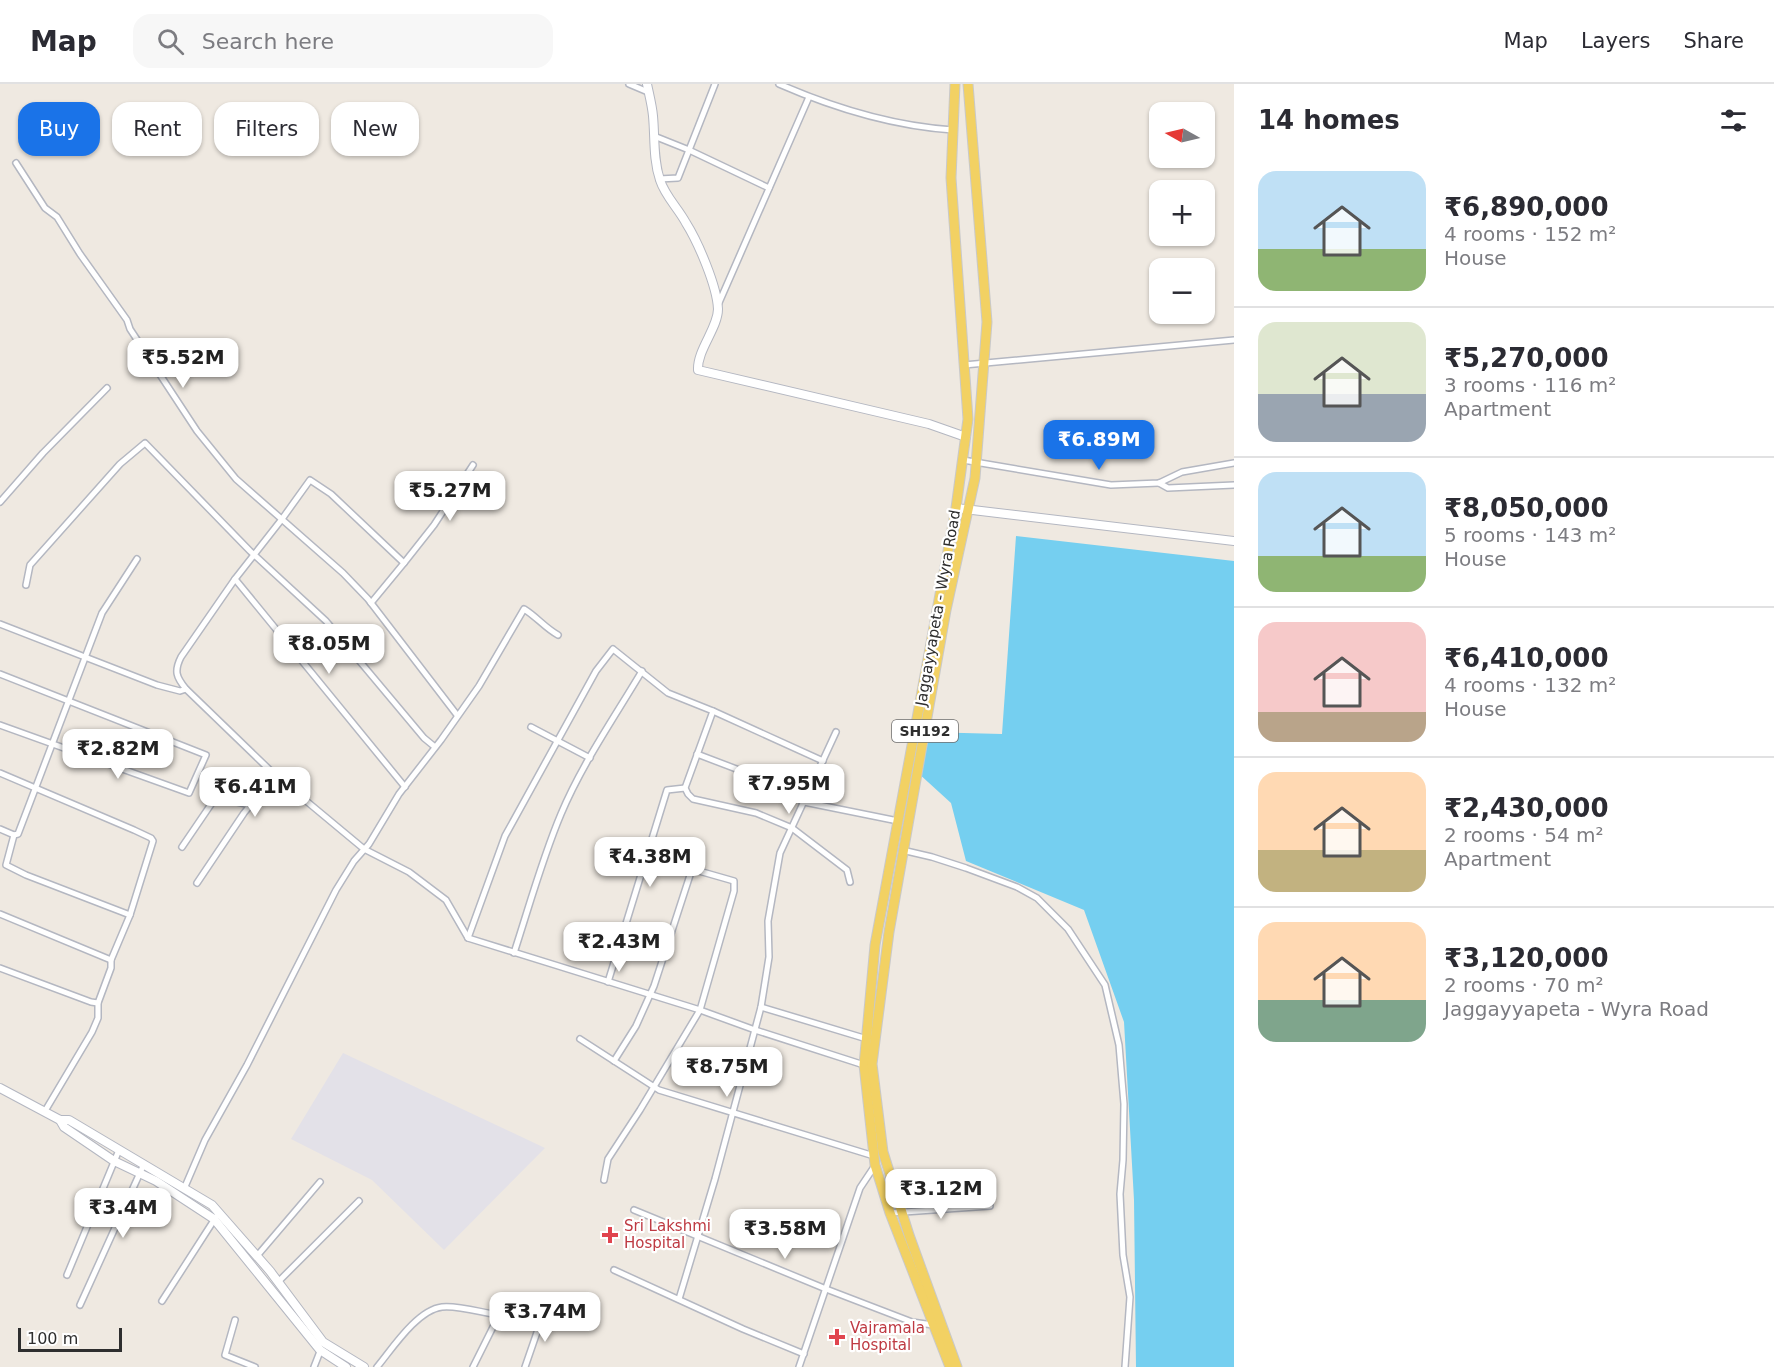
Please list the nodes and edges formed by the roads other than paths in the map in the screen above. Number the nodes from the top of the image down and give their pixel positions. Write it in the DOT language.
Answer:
graph roads {
  1 [pos="629,84"];
  2 [pos="715,84"];
  3 [pos="779,84"];
  4 [pos="955,84"];
  5 [pos="968,84"];
  6 [pos="648,88"];
  7 [pos="809,97"];
  8 [pos="953,130"];
  9 [pos="654,136"];
  10 [pos="689,150"];
  11 [pos="16,163"];
  12 [pos="659,179"];
  13 [pos="769,188"];
  14 [pos="717,306"];
  15 [pos="1234,340"];
  16 [pos="984,363"];
  17 [pos="964,365"];
  18 [pos="107,388"];
  19 [pos="966,437"];
  20 [pos="963,460"];
  21 [pos="976,462"];
  22 [pos="1234,463"];
  23 [pos="473,465"];
  24 [pos="1159,483"];
  25 [pos="1234,485"];
  26 [pos="0,502"];
  27 [pos="956,508"];
  28 [pos="968,509"];
  29 [pos="282,519"];
  30 [pos="1234,541"];
  31 [pos="255,556"];
  32 [pos="137,559"];
  33 [pos="404,563"];
  34 [pos="235,579"];
  35 [pos="26,585"];
  36 [pos="371,603"];
  37 [pos="0,624"];
  38 [pos="558,635"];
  39 [pos="84,657"];
  40 [pos="642,671"];
  41 [pos="0,674"];
  42 [pos="186,689"];
  43 [pos="69,700"];
  44 [pos="713,711"];
  45 [pos="457,715"];
  46 [pos="0,725"];
  47 [pos="531,727"];
  48 [pos="836,732"];
  49 [pos="555,742"];
  50 [pos="52,744"];
  51 [pos="435,747"];
  52 [pos="697,754"];
  53 [pos="590,758"];
  54 [pos="823,761"];
  55 [pos="0,773"];
  56 [pos="275,776"];
  57 [pos="405,787"];
  58 [pos="36,788"];
  59 [pos="686,788"];
  60 [pos="804,802"];
  61 [pos="250,805"];
  62 [pos="898,821"];
  63 [pos="792,828"];
  64 [pos="0,829"];
  65 [pos="14,836"];
  66 [pos="182,847"];
  67 [pos="893,848"];
  68 [pos="364,849"];
  69 [pos="904,850"];
  70 [pos="850,882"];
  71 [pos="197,883"];
  72 [pos="0,914"];
  73 [pos="130,915"];
  74 [pos="468,938"];
  75 [pos="514,953"];
  76 [pos="111,960"];
  77 [pos="0,968"];
  78 [pos="608,982"];
  79 [pos="650,995"];
  80 [pos="98,1004"];
  81 [pos="761,1007"];
  82 [pos="700,1010"];
  83 [pos="755,1030"];
  84 [pos="580,1039"];
  85 [pos="867,1039"];
  86 [pos="614,1061"];
  87 [pos="864,1065"];
  88 [pos="654,1087"];
  89 [pos="0,1088"];
  90 [pos="45,1112"];
  91 [pos="733,1112"];
  92 [pos="60,1120"];
  93 [pos="119,1150"];
  94 [pos="114,1161"];
  95 [pos="875,1161"];
  96 [pos="144,1164"];
  97 [pos="140,1173"];
  98 [pos="604,1180"];
  99 [pos="320,1182"];
  100 [pos="184,1189"];
  101 [pos="359,1201"];
  102 [pos="990,1206"];
  103 [pos="634,1210"];
  104 [pos="901,1212"];
  105 [pos="890,1213"];
  106 [pos="216,1216"];
  107 [pos="698,1237"];
  108 [pos="257,1256"];
  109 [pos="614,1270"];
  110 [pos="67,1275"];
  111 [pos="278,1282"];
  112 [pos="826,1289"];
  113 [pos="679,1299"];
  114 [pos="162,1301"];
  115 [pos="80,1305"];
  116 [pos="544,1312"];
  117 [pos="235,1320"];
  118 [pos="933,1325"];
  119 [pos="322,1346"];
  120 [pos="804,1354"];
  121 [pos="255,1367"];
  122 [pos="314,1367"];
  123 [pos="346,1367"];
  124 [pos="364,1367"];
  125 [pos="377,1367"];
  126 [pos="473,1367"];
  127 [pos="525,1367"];
  128 [pos="800,1367"];
  129 [pos="950,1367"];
  130 [pos="957,1367"];
  131 [pos="1125,1367"];
  1 -- 6 [label="street"];
  2 -- 10 [label="street"];
  3 -- 7 [label="street"];
  4 -- 8 [label="main road, Jaggayyapeta - Wyra Road / SH192"];
  5 -- 16 [label="main road, SH192"];
  6 -- 9 [label="main road"];
  7 -- 8 [label="street"];
  7 -- 13 [label="street"];
  8 -- 17 [label="main road, Jaggayyapeta - Wyra Road / SH192"];
  9 -- 10 [label="street"];
  9 -- 12 [label="main road"];
  10 -- 12 [label="street"];
  10 -- 13 [label="street"];
  11 -- 29 [label="street"];
  12 -- 14 [label="main road"];
  13 -- 14 [label="street"];
  14 -- 19 [label="main road"];
  15 -- 16 [label="street"];
  16 -- 17 [label="street"];
  16 -- 21 [label="main road, SH192"];
  17 -- 19 [label="main road, Jaggayyapeta - Wyra Road / SH192"];
  18 -- 26 [label="street"];
  19 -- 20 [label="main road, Jaggayyapeta - Wyra Road / SH192"];
  20 -- 21 [label="street"];
  20 -- 27 [label="main road, Jaggayyapeta - Wyra Road / SH192"];
  21 -- 24 [label="street"];
  21 -- 28 [label="main road, SH192"];
  22 -- 24 [label="street"];
  23 -- 33 [label="street"];
  24 -- 25 [label="street"];
  27 -- 28 [label="main road"];
  27 -- 62 [label="main road, Jaggayyapeta - Wyra Road / SH192"];
  28 -- 30 [label="main road"];
  28 -- 69 [label="main road, SH192"];
  29 -- 31 [label="street"];
  29 -- 33 [label="street"];
  29 -- 36 [label="street"];
  31 -- 34 [label="street"];
  31 -- 35 [label="street"];
  31 -- 51 [label="street"];
  32 -- 39 [label="street"];
  33 -- 36 [label="street"];
  34 -- 42 [label="street"];
  34 -- 57 [label="street"];
  36 -- 45 [label="street"];
  37 -- 39 [label="street"];
  38 -- 45 [label="street"];
  39 -- 42 [label="street"];
  39 -- 43 [label="street"];
  40 -- 44 [label="street"];
  40 -- 49 [label="street"];
  40 -- 53 [label="street"];
  41 -- 43 [label="street"];
  42 -- 56 [label="street"];
  43 -- 50 [label="street"];
  43 -- 50 [label="street"];
  44 -- 52 [label="street"];
  44 -- 54 [label="street"];
  45 -- 51 [label="street"];
  46 -- 50 [label="street"];
  47 -- 49 [label="street"];
  48 -- 54 [label="street"];
  49 -- 53 [label="street"];
  49 -- 74 [label="street"];
  50 -- 58 [label="street"];
  51 -- 57 [label="street"];
  52 -- 59 [label="street"];
  52 -- 60 [label="street"];
  53 -- 75 [label="street"];
  54 -- 60 [label="street"];
  55 -- 58 [label="street"];
  56 -- 61 [label="street"];
  56 -- 68 [label="street"];
  57 -- 68 [label="street"];
  58 -- 65 [label="street"];
  58 -- 73 [label="street"];
  59 -- 63 [label="street"];
  59 -- 78 [label="street"];
  60 -- 62 [label="street"];
  60 -- 63 [label="street"];
  61 -- 66 [label="street"];
  61 -- 71 [label="street"];
  62 -- 67 [label="main road, Jaggayyapeta - Wyra Road / SH192"];
  63 -- 70 [label="street"];
  63 -- 81 [label="street"];
  64 -- 65 [label="street"];
  65 -- 73 [label="street"];
  67 -- 69 [label="street"];
  67 -- 85 [label="main road, Jaggayyapeta - Wyra Road / SH192"];
  68 -- 74 [label="street"];
  68 -- 100 [label="street"];
  69 -- 104 [label="main road, SH192"];
  69 -- 131 [label="street"];
  72 -- 76 [label="street"];
  73 -- 76 [label="street"];
  74 -- 75 [label="street"];
  75 -- 78 [label="street"];
  76 -- 80 [label="street"];
  77 -- 80 [label="street"];
  78 -- 79 [label="street"];
  79 -- 82 [label="street"];
  79 -- 82 [label="street"];
  79 -- 86 [label="street"];
  80 -- 90 [label="street"];
  81 -- 83 [label="street"];
  81 -- 85 [label="street"];
  82 -- 83 [label="street"];
  82 -- 88 [label="street"];
  83 -- 87 [label="street"];
  83 -- 91 [label="street"];
  84 -- 86 [label="street"];
  85 -- 87 [label="main road, Jaggayyapeta - Wyra Road / SH192"];
  86 -- 88 [label="street"];
  87 -- 95 [label="main road, Jaggayyapeta - Wyra Road / SH192"];
  88 -- 91 [label="street"];
  88 -- 98 [label="street"];
  89 -- 90 [label="main road"];
  90 -- 92 [label="main road"];
  91 -- 95 [label="street"];
  91 -- 107 [label="street"];
  92 -- 93 [label="main road"];
  92 -- 94 [label="main road"];
  93 -- 94 [label="street"];
  93 -- 96 [label="main road"];
  94 -- 97 [label="main road"];
  94 -- 110 [label="street"];
  95 -- 105 [label="main road, Jaggayyapeta - Wyra Road / SH192"];
  95 -- 112 [label="street"];
  96 -- 97 [label="street"];
  96 -- 100 [label="main road"];
  97 -- 106 [label="main road"];
  97 -- 115 [label="street"];
  99 -- 108 [label="street"];
  100 -- 106 [label="main road"];
  101 -- 111 [label="street"];
  102 -- 104 [label="street"];
  103 -- 107 [label="street"];
  104 -- 105 [label="street"];
  104 -- 130 [label="main road, SH192"];
  105 -- 118 [label="main road, Jaggayyapeta - Wyra Road / SH192"];
  106 -- 108 [label="main road"];
  106 -- 114 [label="street"];
  106 -- 119 [label="main road"];
  107 -- 112 [label="street"];
  107 -- 113 [label="street"];
  108 -- 111 [label="main road"];
  109 -- 113 [label="street"];
  111 -- 119 [label="main road"];
  112 -- 118 [label="street"];
  112 -- 120 [label="street"];
  113 -- 120 [label="street"];
  116 -- 127 [label="street"];
  117 -- 121 [label="street"];
  118 -- 129 [label="main road, Jaggayyapeta - Wyra Road / SH192"];
  119 -- 122 [label="street"];
  119 -- 123 [label="main road"];
  119 -- 124 [label="main road"];
  120 -- 128 [label="street"];
  125 -- 126 [label="street"];
}
